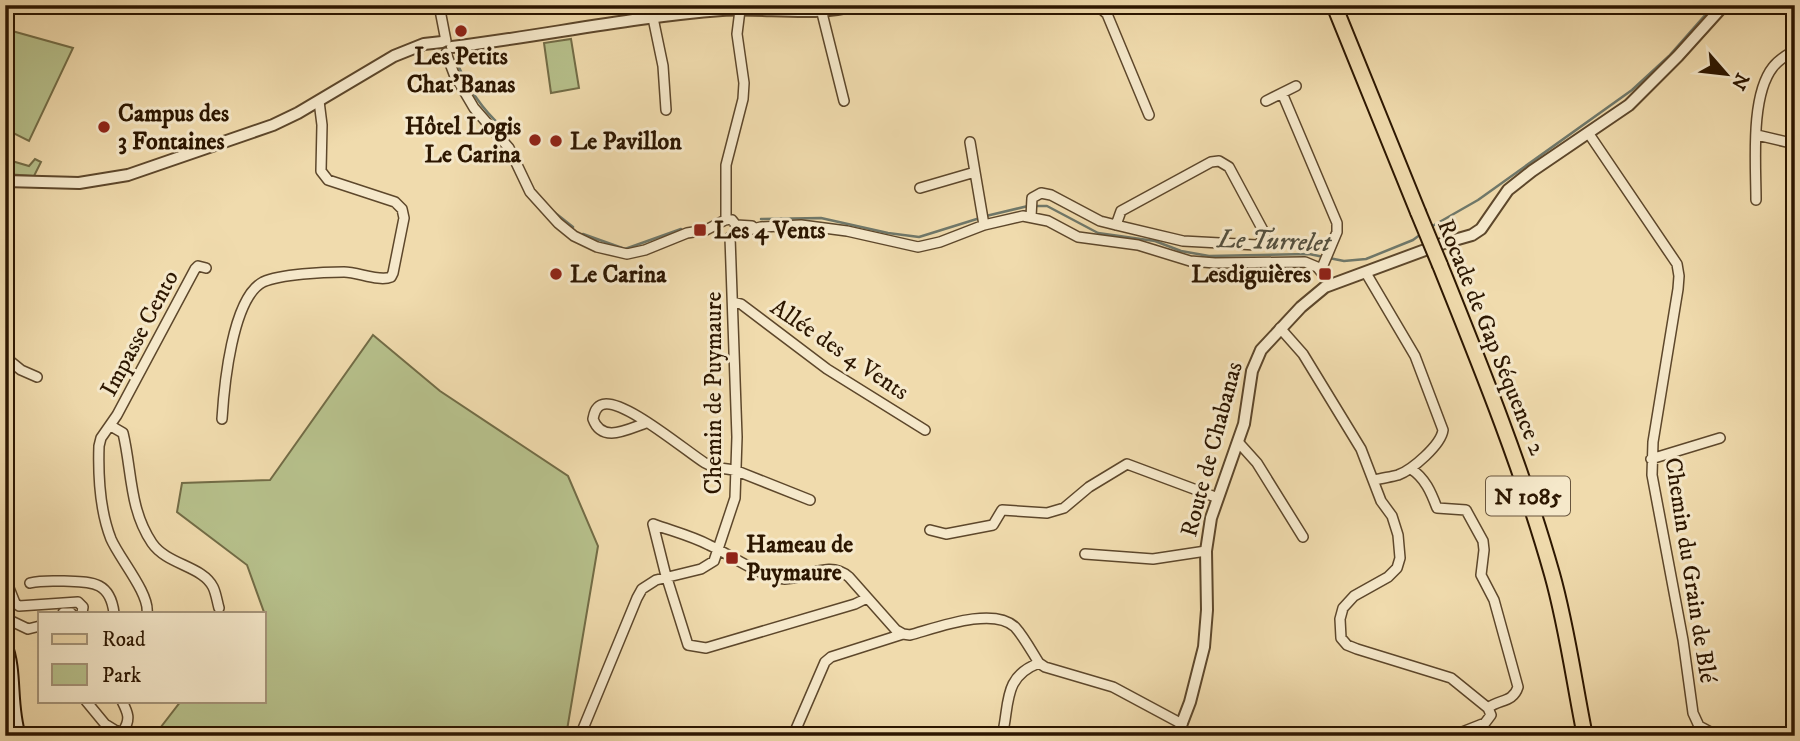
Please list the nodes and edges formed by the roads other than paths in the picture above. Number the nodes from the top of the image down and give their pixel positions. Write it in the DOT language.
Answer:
graph roads {
  1 [pos="439,5"];
  2 [pos="856,5"];
  3 [pos="1097,5"];
  4 [pos="1334,5"];
  5 [pos="1724,5"];
  6 [pos="743,8"];
  7 [pos="821,9"];
  8 [pos="653,18"];
  9 [pos="445,46"];
  10 [pos="1795,50"];
  11 [pos="1296,86"];
  12 [pos="1282,93"];
  13 [pos="319,101"];
  14 [pos="844,101"];
  15 [pos="1266,101"];
  16 [pos="666,110"];
  17 [pos="1149,115"];
  18 [pos="1589,134"];
  19 [pos="1756,135"];
  20 [pos="970,142"];
  21 [pos="1795,144"];
  22 [pos="975,172"];
  23 [pos="5,181"];
  24 [pos="920,188"];
  25 [pos="1756,200"];
  26 [pos="1031,215"];
  27 [pos="983,220"];
  28 [pos="1116,225"];
  29 [pos="728,229"];
  30 [pos="206,268"];
  31 [pos="1321,270"];
  32 [pos="1366,273"];
  33 [pos="1331,284"];
  34 [pos="733,302"];
  35 [pos="1280,328"];
  36 [pos="5,357"];
  37 [pos="37,377"];
  38 [pos="222,419"];
  39 [pos="646,423"];
  40 [pos="111,426"];
  41 [pos="925,430"];
  42 [pos="1720,438"];
  43 [pos="1238,443"];
  44 [pos="1651,459"];
  45 [pos="1411,469"];
  46 [pos="737,471"];
  47 [pos="1375,480"];
  48 [pos="1218,498"];
  49 [pos="810,500"];
  50 [pos="930,530"];
  51 [pos="1303,537"];
  52 [pos="719,551"];
  53 [pos="1206,551"];
  54 [pos="1085,554"];
  55 [pos="667,577"];
  56 [pos="5,578"];
  57 [pos="30,583"];
  58 [pos="867,598"];
  59 [pos="219,608"];
  60 [pos="82,612"];
  61 [pos="114,612"];
  62 [pos="147,612"];
  63 [pos="5,618"];
  64 [pos="38,626"];
  65 [pos="903,634"];
  66 [pos="5,644"];
  67 [pos="1039,663"];
  68 [pos="87,702"];
  69 [pos="122,702"];
  70 [pos="1489,708"];
  71 [pos="9,712"];
  72 [pos="1182,724"];
  73 [pos="19,736"];
  74 [pos="580,736"];
  75 [pos="790,736"];
  76 [pos="1002,736"];
  77 [pos="1177,736"];
  78 [pos="1452,736"];
  79 [pos="1585,736"];
  80 [pos="1717,736"];
  1 -- 9 [label="street"];
  2 -- 7 [label="street"];
  3 -- 17 [label="street"];
  4 -- 79 [label="main road, Rocade de Gap Séquence 2 / N 1085, bridge"];
  5 -- 18 [label="street, Route de Chabanas"];
  6 -- 7 [label="street"];
  6 -- 8 [label="street"];
  6 -- 29 [label="street, Chemin de Puymaure"];
  7 -- 14 [label="street"];
  8 -- 9 [label="street"];
  8 -- 16 [label="street"];
  9 -- 13 [label="street"];
  9 -- 29 [label="street"];
  10 -- 19 [label="street"];
  11 -- 12 [label="street"];
  12 -- 15 [label="street"];
  12 -- 31 [label="street"];
  13 -- 23 [label="street"];
  13 -- 38 [label="street"];
  18 -- 32 [label="street, Route de Chabanas"];
  18 -- 44 [label="street, Chemin du Grain de Blé"];
  19 -- 21 [label="street"];
  19 -- 25 [label="street"];
  20 -- 22 [label="street"];
  22 -- 24 [label="street"];
  22 -- 27 [label="street"];
  26 -- 27 [label="street"];
  26 -- 28 [label="street"];
  26 -- 31 [label="street"];
  27 -- 29 [label="street"];
  28 -- 28 [label="street"];
  29 -- 34 [label="street, Chemin de Puymaure"];
  30 -- 40 [label="street, Impasse Cento"];
  31 -- 33 [label="street"];
  32 -- 33 [label="street, Route de Chabanas"];
  32 -- 45 [label="street"];
  33 -- 35 [label="street, Route de Chabanas"];
  34 -- 41 [label="street, Allée des 4 Vents"];
  34 -- 46 [label="street, Chemin de Puymaure"];
  35 -- 43 [label="street, Route de Chabanas"];
  35 -- 47 [label="street"];
  36 -- 37 [label="street"];
  39 -- 39 [label="street"];
  39 -- 46 [label="street"];
  40 -- 59 [label="street"];
  40 -- 62 [label="street"];
  42 -- 44 [label="street"];
  43 -- 48 [label="street, Route de Chabanas"];
  43 -- 51 [label="street"];
  44 -- 80 [label="street, Chemin du Grain de Blé"];
  45 -- 47 [label="street"];
  45 -- 70 [label="street"];
  46 -- 49 [label="street"];
  46 -- 52 [label="street, Chemin de Puymaure"];
  47 -- 70 [label="street"];
  48 -- 50 [label="street"];
  48 -- 53 [label="street, Route de Chabanas"];
  52 -- 55 [label="street"];
  52 -- 55 [label="street"];
  52 -- 58 [label="street"];
  53 -- 54 [label="street"];
  53 -- 72 [label="street, Route de Chabanas"];
  55 -- 58 [label="street"];
  55 -- 74 [label="street"];
  56 -- 60 [label="street"];
  57 -- 61 [label="street"];
  58 -- 65 [label="street"];
  63 -- 64 [label="street"];
  65 -- 67 [label="street"];
  65 -- 75 [label="street"];
  66 -- 71 [label="main road"];
  67 -- 72 [label="street"];
  67 -- 76 [label="street"];
  68 -- 69 [label="street"];
  70 -- 78 [label="street"];
  71 -- 73 [label="main road"];
  72 -- 77 [label="street, Route de Chabanas"];
}
